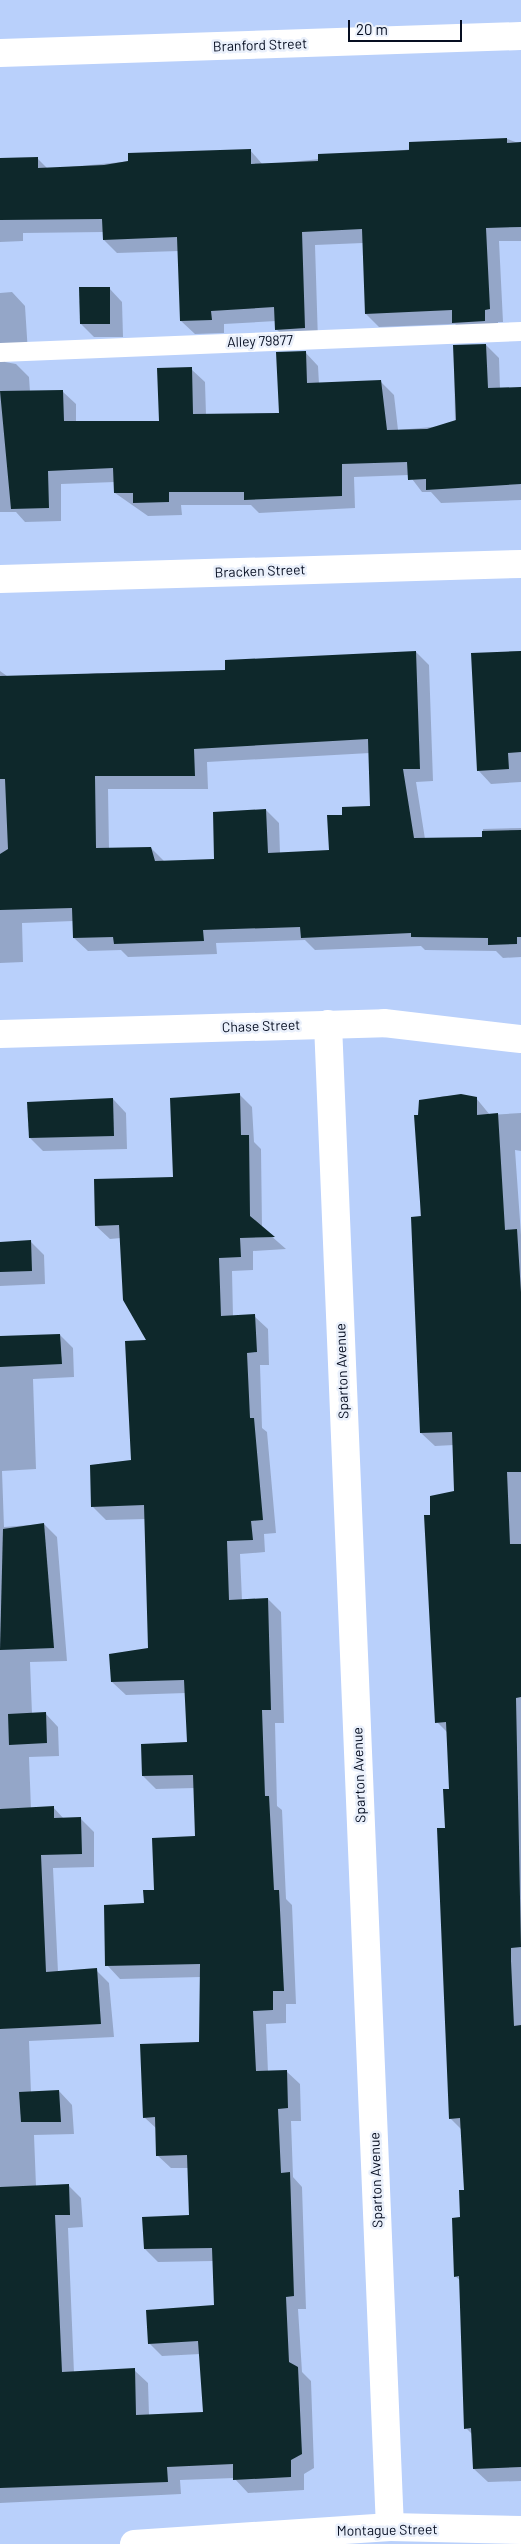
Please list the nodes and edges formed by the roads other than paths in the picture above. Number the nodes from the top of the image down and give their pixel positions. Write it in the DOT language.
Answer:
graph roads {
  1 [pos="521,36"];
  2 [pos="0,53"];
  3 [pos="521,330"];
  4 [pos="0,352"];
  5 [pos="521,564"];
  6 [pos="0,579"];
  7 [pos="328,1024"];
  8 [pos="0,1034"];
  9 [pos="521,1038"];
  10 [pos="390,2527"];
  11 [pos="521,2530"];
  12 [pos="134,2544"];
  1 -- 2 [label="street, Branford Street"];
  3 -- 4 [label="lane, Alley 79877"];
  5 -- 6 [label="street, Bracken Street"];
  7 -- 8 [label="street, Chase Street"];
  7 -- 9 [label="street, Chase Street"];
  7 -- 10 [label="street, Sparton Avenue"];
  10 -- 11 [label="street, Montague Street"];
  10 -- 12 [label="street, Montague Street"];
}
